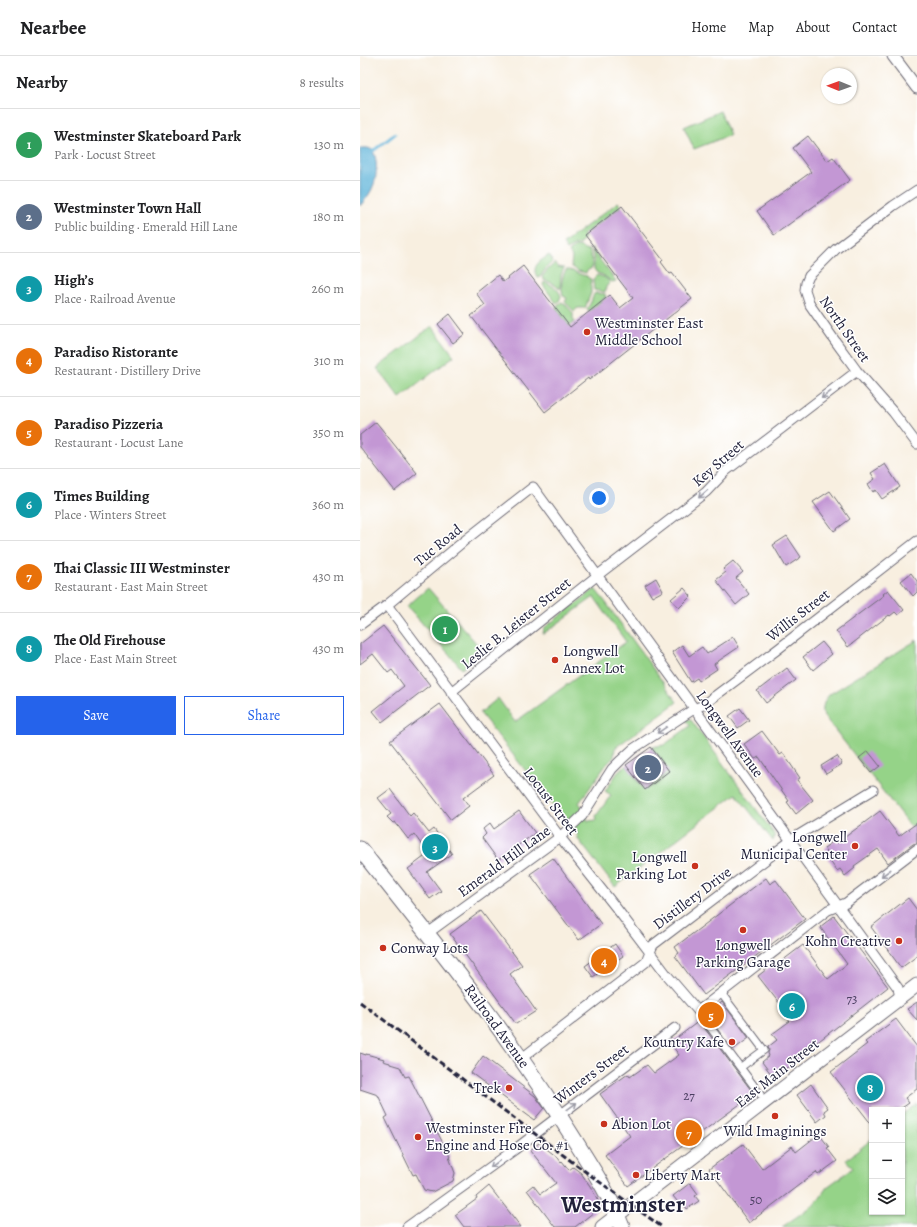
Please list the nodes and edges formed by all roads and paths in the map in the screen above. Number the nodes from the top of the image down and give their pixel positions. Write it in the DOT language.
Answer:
graph roads {
  1 [pos="893,56"];
  2 [pos="917,88"];
  3 [pos="917,190"];
  4 [pos="857,371"];
  5 [pos="917,444"];
  6 [pos="533,487"];
  7 [pos="917,541"];
  8 [pos="598,575"];
  9 [pos="387,605"];
  10 [pos="360,625"];
  11 [pos="451,692"];
  12 [pos="694,709"];
  13 [pos="873,790"];
  14 [pos="560,837"];
  15 [pos="791,841"];
  16 [pos="360,849"];
  17 [pos="917,850"];
  18 [pos="838,906"];
  19 [pos="428,933"];
  20 [pos="650,953"];
  21 [pos="917,985"];
  22 [pos="721,993"];
  23 [pos="900,998"];
  24 [pos="698,1011"];
  25 [pos="675,1028"];
  26 [pos="522,1058"];
  27 [pos="741,1067"];
  28 [pos="760,1094"];
  29 [pos="559,1115"];
  30 [pos="620,1221"];
  31 [pos="407,1227"];
  32 [pos="602,1227"];
  1 -- 2 [label="street"];
  3 -- 4 [label="street, North Street"];
  4 -- 5 [label="street, North Street"];
  4 -- 8 [label="street, Key Street, one-way"];
  6 -- 8 [label="street, Longwell Avenue"];
  6 -- 9 [label="street, Tuc Road"];
  7 -- 12 [label="street, Willis Street"];
  8 -- 11 [label="street, Leslie B. Leister Street"];
  8 -- 12 [label="street, Longwell Avenue"];
  9 -- 10 [label="street, Tuc Road"];
  9 -- 11 [label="street, Locust Street"];
  11 -- 14 [label="street, Locust Street"];
  12 -- 14 [label="street, Emerald Hill Lane, one-way"];
  12 -- 15 [label="street, Longwell Avenue"];
  13 -- 15 [label="street, Distillery Drive"];
  14 -- 19 [label="street, Emerald Hill Lane"];
  14 -- 20 [label="street, Locust Street"];
  15 -- 18 [label="street, Longwell Avenue"];
  15 -- 20 [label="street, Distillery Drive"];
  16 -- 19 [label="highway, Railroad Avenue"];
  17 -- 18 [label="street, one-way"];
  18 -- 22 [label="street"];
  18 -- 23 [label="street, Longwell Avenue"];
  19 -- 26 [label="highway, Railroad Avenue"];
  20 -- 24 [label="street, Locust Street"];
  20 -- 26 [label="street, Distillery Drive"];
  21 -- 23 [label="main road, East Main Street"];
  22 -- 24 [label="street"];
  22 -- 27 [label="street"];
  23 -- 30 [label="main road, East Main Street"];
  24 -- 27 [label="street"];
  29 -- 25 [label="street, Winters Street, one-way"];
  26 -- 29 [label="highway, Railroad Avenue"];
  27 -- 28 [label="street"];
  29 -- 30 [label="highway, Railroad Avenue"];
  29 -- 31 [label="street, Winters Street, one-way"];
  30 -- 32 [label="main road, East Main Street"];
}
